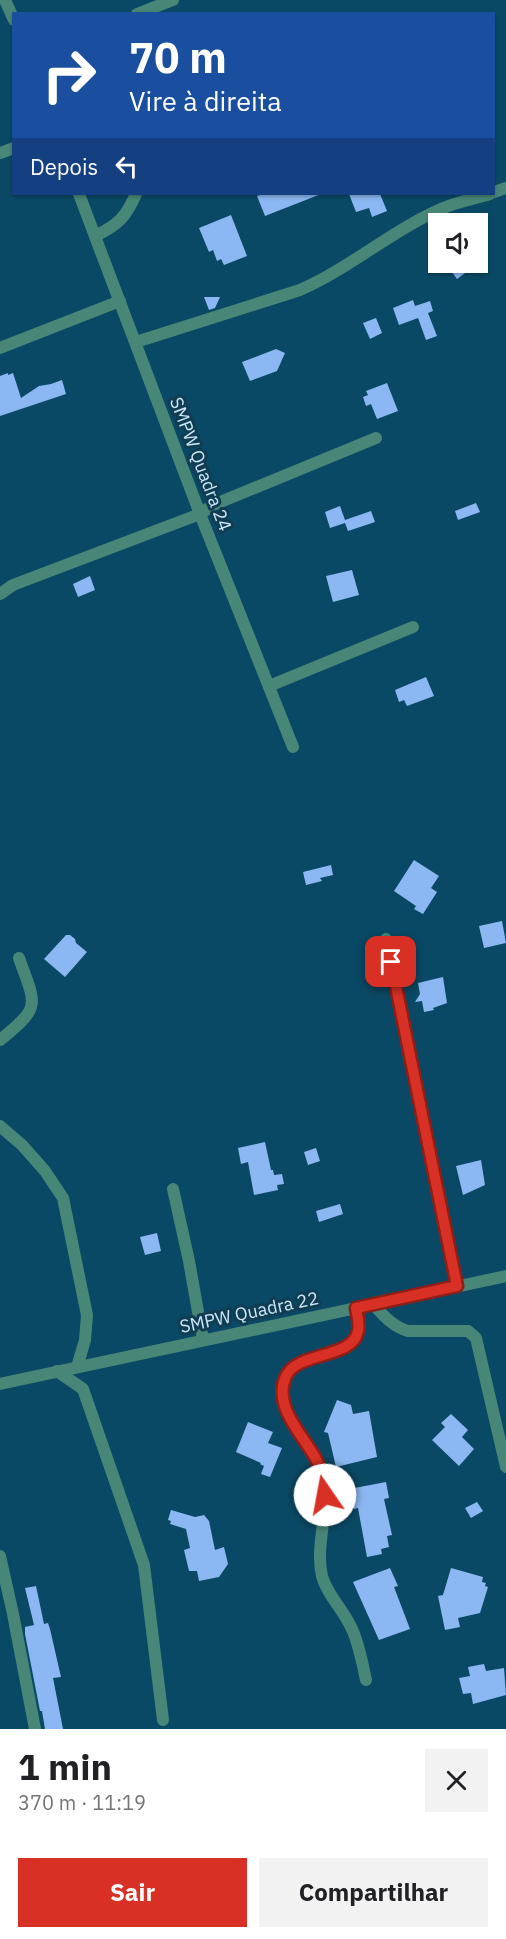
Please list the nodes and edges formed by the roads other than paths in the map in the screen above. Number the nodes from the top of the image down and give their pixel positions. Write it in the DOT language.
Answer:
graph roads {
  1 [pos="5,0"];
  2 [pos="173,0"];
  3 [pos="142,12"];
  4 [pos="12,16"];
  5 [pos="79,195"];
  6 [pos="136,195"];
  7 [pos="486,195"];
  8 [pos="95,236"];
  9 [pos="120,301"];
  10 [pos="136,342"];
  11 [pos="0,348"];
  12 [pos="376,438"];
  13 [pos="201,514"];
  14 [pos="0,594"];
  15 [pos="413,627"];
  16 [pos="268,686"];
  17 [pos="293,747"];
  18 [pos="386,939"];
  19 [pos="19,958"];
  20 [pos="0,1040"];
  21 [pos="0,1126"];
  22 [pos="173,1189"];
  23 [pos="506,1276"];
  24 [pos="457,1286"];
  25 [pos="373,1304"];
  26 [pos="356,1308"];
  27 [pos="203,1340"];
  28 [pos="77,1367"];
  29 [pos="57,1371"];
  30 [pos="0,1384"];
  31 [pos="506,1467"];
  32 [pos="0,1557"];
  33 [pos="366,1680"];
  34 [pos="163,1720"];
  35 [pos="35,1729"];
  1 -- 4 [label="street"];
  2 -- 3 [label="street"];
  5 -- 8 [label="street, SMPW Quadra 24"];
  6 -- 8 [label="street"];
  7 -- 10 [label="street"];
  8 -- 9 [label="street, SMPW Quadra 24"];
  9 -- 10 [label="street, SMPW Quadra 24"];
  9 -- 11 [label="street"];
  10 -- 13 [label="street, SMPW Quadra 24"];
  12 -- 13 [label="street"];
  13 -- 14 [label="street"];
  13 -- 16 [label="street, SMPW Quadra 24"];
  15 -- 16 [label="street"];
  16 -- 17 [label="street, SMPW Quadra 24"];
  18 -- 24 [label="street"];
  19 -- 20 [label="street"];
  21 -- 28 [label="street"];
  22 -- 27 [label="street"];
  23 -- 24 [label="street, SMPW Quadra 22"];
  24 -- 25 [label="street, SMPW Quadra 22"];
  25 -- 26 [label="street, SMPW Quadra 22"];
  25 -- 31 [label="street"];
  26 -- 27 [label="street, SMPW Quadra 22"];
  26 -- 33 [label="street"];
  27 -- 28 [label="street, SMPW Quadra 22"];
  28 -- 29 [label="street, SMPW Quadra 22"];
  29 -- 30 [label="street, SMPW Quadra 22"];
  29 -- 34 [label="street"];
  32 -- 35 [label="street"];
}
